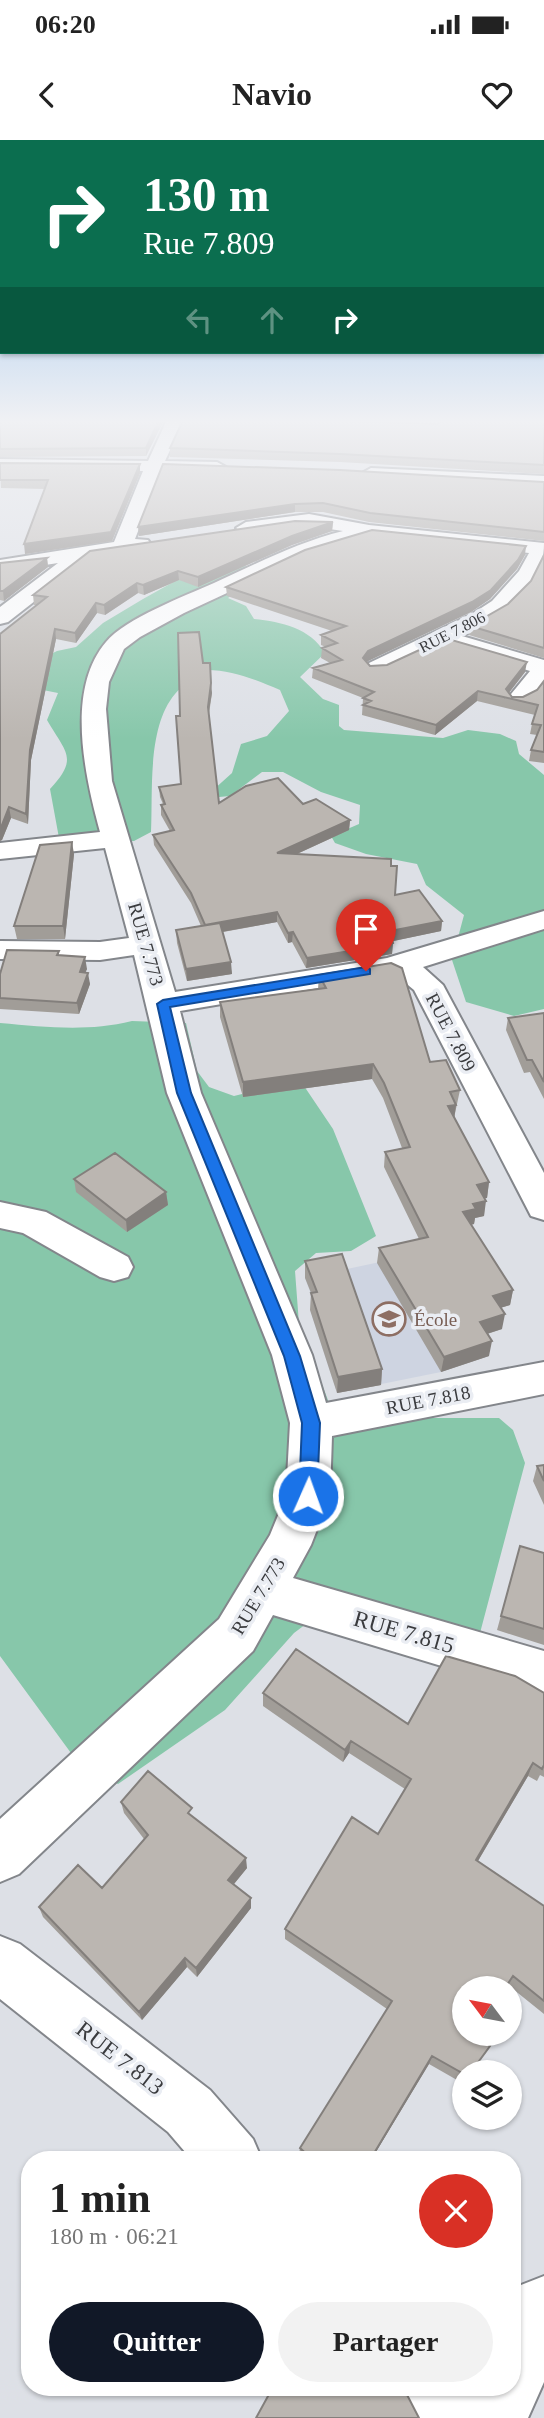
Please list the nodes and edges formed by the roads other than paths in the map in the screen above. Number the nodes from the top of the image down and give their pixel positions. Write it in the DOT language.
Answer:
graph roads {
  1 [pos="130,526"];
  2 [pos="263,526"];
  3 [pos="348,526"];
  4 [pos="371,530"];
  5 [pos="228,531"];
  6 [pos="162,541"];
  7 [pos="122,547"];
  8 [pos="542,549"];
  9 [pos="87,552"];
  10 [pos="0,566"];
  11 [pos="0,617"];
  12 [pos="442,637"];
  13 [pos="543,666"];
  14 [pos="377,668"];
  15 [pos="519,699"];
  16 [pos="116,839"];
  17 [pos="0,851"];
  18 [pos="544,920"];
  19 [pos="146,944"];
  20 [pos="0,950"];
  21 [pos="391,967"];
  22 [pos="163,1004"];
  23 [pos="544,1207"];
  24 [pos="0,1215"];
  25 [pos="114,1267"];
  26 [pos="544,1378"];
  27 [pos="311,1423"];
  28 [pos="264,1591"];
  29 [pos="544,1674"];
  30 [pos="0,1855"];
  31 [pos="0,1964"];
  32 [pos="224,2151"];
  33 [pos="544,2308"];
  34 [pos="521,2358"];
  35 [pos="443,2396"];
  36 [pos="504,2396"];
  37 [pos="463,2418"];
  38 [pos="493,2418"];
  1 -- 7 [label="street"];
  2 -- 5 [label="street"];
  3 -- 4 [label="street"];
  4 -- 8 [label="street, RUE 7.773"];
  4 -- 16 [label="street, RUE 7.773"];
  6 -- 7 [label="street"];
  7 -- 9 [label="street"];
  8 -- 12 [label="street, RUE 7.806"];
  9 -- 10 [label="street"];
  9 -- 11 [label="street"];
  12 -- 13 [label="street"];
  12 -- 14 [label="street, RUE 7.806"];
  13 -- 15 [label="street"];
  16 -- 17 [label="street"];
  16 -- 19 [label="street, RUE 7.773"];
  18 -- 21 [label="street"];
  19 -- 20 [label="street"];
  19 -- 22 [label="street, RUE 7.773"];
  21 -- 22 [label="street"];
  21 -- 23 [label="street, RUE 7.809"];
  22 -- 27 [label="street, RUE 7.773"];
  24 -- 25 [label="street"];
  26 -- 27 [label="street, RUE 7.818"];
  27 -- 28 [label="street, RUE 7.773"];
  28 -- 29 [label="street, RUE 7.815"];
  28 -- 30 [label="street, RUE 7.773"];
  31 -- 32 [label="street, RUE 7.813"];
  33 -- 34 [label="street"];
  35 -- 37 [label="street"];
  36 -- 38 [label="street"];
}
